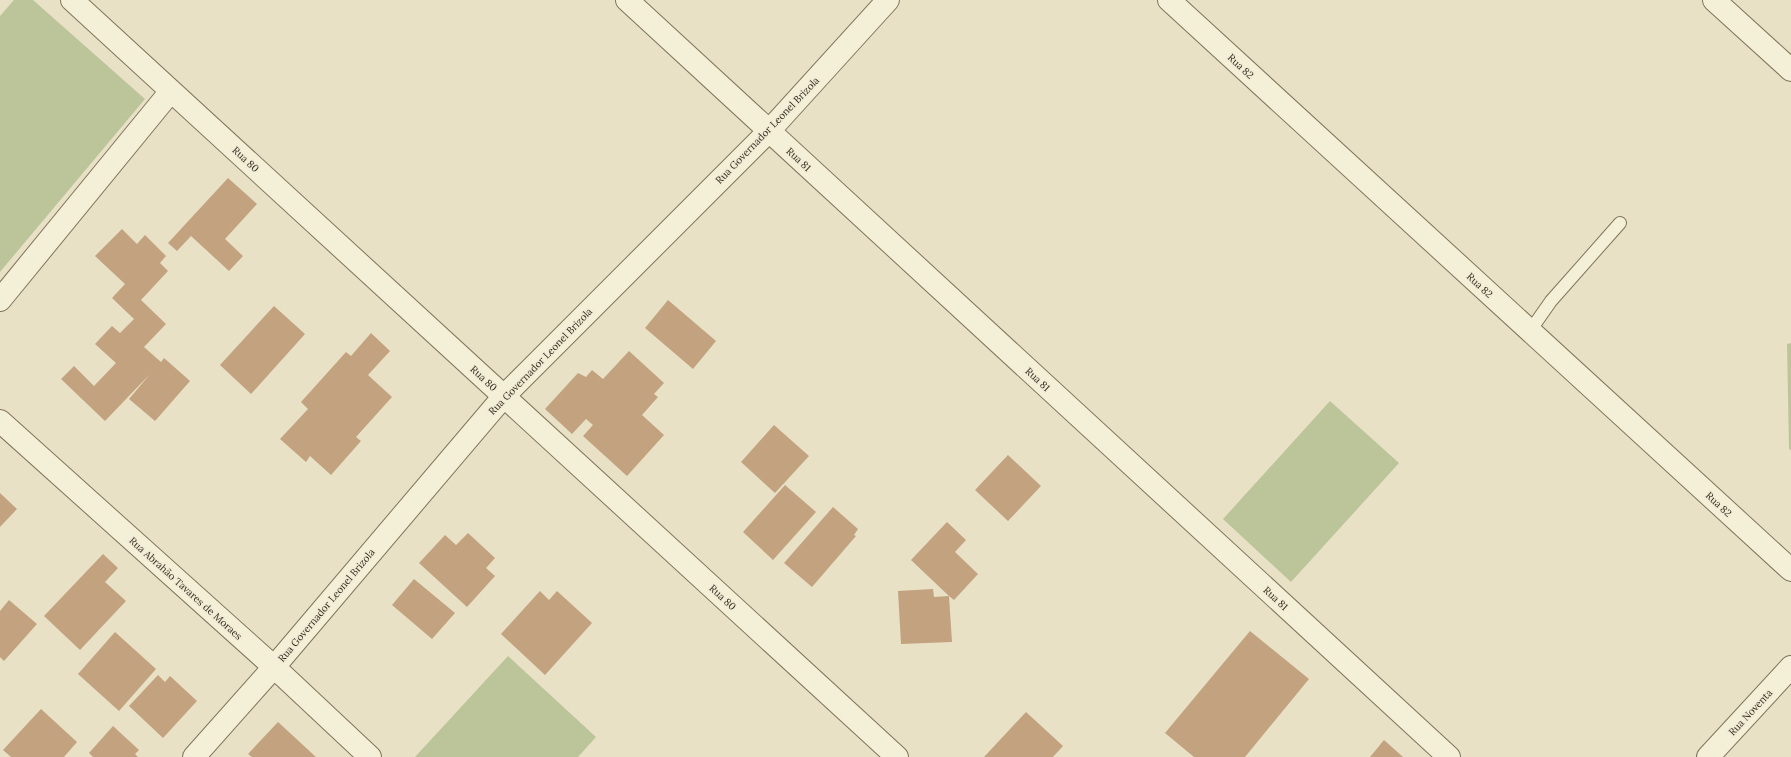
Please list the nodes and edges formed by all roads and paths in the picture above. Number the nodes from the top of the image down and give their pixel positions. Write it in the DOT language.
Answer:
graph roads {
  1 [pos="72,0"];
  2 [pos="627,0"];
  3 [pos="888,0"];
  4 [pos="1169,0"];
  5 [pos="1714,0"];
  6 [pos="1791,70"];
  7 [pos="171,91"];
  8 [pos="769,131"];
  9 [pos="1620,223"];
  10 [pos="0,300"];
  11 [pos="1530,331"];
  12 [pos="504,396"];
  13 [pos="0,421"];
  14 [pos="1791,570"];
  15 [pos="274,667"];
  16 [pos="1791,667"];
  17 [pos="194,757"];
  18 [pos="370,757"];
  19 [pos="897,757"];
  20 [pos="1449,757"];
  21 [pos="1708,757"];
  1 -- 7 [label="street, Rua 80"];
  2 -- 8 [label="street, Rua 81"];
  3 -- 8 [label="street, Rua Governador Leonel Brizola"];
  4 -- 11 [label="street, Rua 82"];
  5 -- 6 [label="street"];
  7 -- 10 [label="street"];
  7 -- 12 [label="street, Rua 80"];
  8 -- 12 [label="street, Rua Governador Leonel Brizola"];
  8 -- 20 [label="street, Rua 81"];
  9 -- 11 [label="lane"];
  11 -- 14 [label="street, Rua 82"];
  12 -- 15 [label="street, Rua Governador Leonel Brizola"];
  12 -- 19 [label="street, Rua 80"];
  13 -- 15 [label="street, Rua Abrahão Tavares de Moraes"];
  15 -- 17 [label="street, Rua Governador Leonel Brizola"];
  15 -- 18 [label="street, Rua Abrahão Tavares de Moraes"];
  16 -- 21 [label="street, Rua Noventa"];
}
